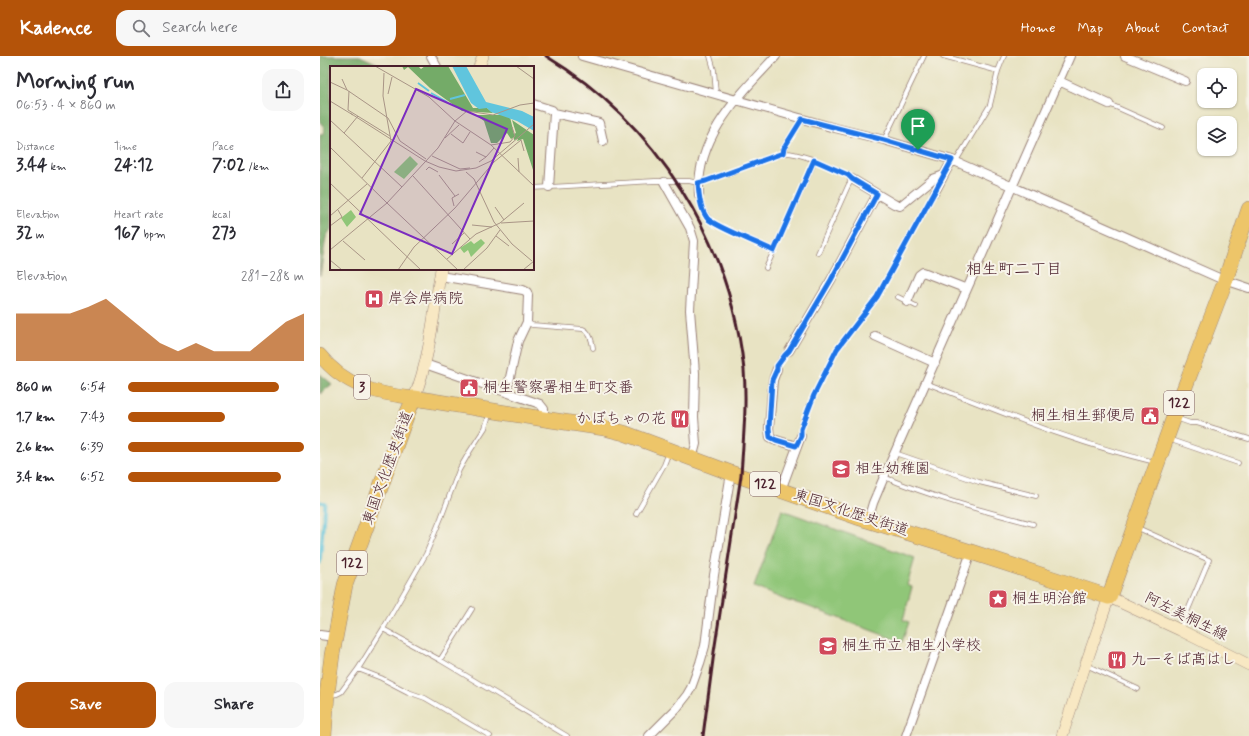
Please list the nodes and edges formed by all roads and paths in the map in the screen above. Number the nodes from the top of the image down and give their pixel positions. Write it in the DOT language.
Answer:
graph roads {
  1 [pos="431,56"];
  2 [pos="483,56"];
  3 [pos="582,56"];
  4 [pos="710,56"];
  5 [pos="776,56"];
  6 [pos="924,56"];
  7 [pos="943,56"];
  8 [pos="1004,56"];
  9 [pos="1070,56"];
  10 [pos="1125,56"];
  11 [pos="436,66"];
  12 [pos="479,66"];
  13 [pos="998,71"];
  14 [pos="1059,81"];
  15 [pos="1185,81"];
  16 [pos="716,95"];
  17 [pos="736,100"];
  18 [pos="534,104"];
  19 [pos="1109,104"];
  20 [pos="554,113"];
  21 [pos="802,119"];
  22 [pos="1163,128"];
  23 [pos="884,140"];
  24 [pos="603,141"];
  25 [pos="783,153"];
  26 [pos="814,160"];
  27 [pos="954,161"];
  28 [pos="944,176"];
  29 [pos="852,179"];
  30 [pos="664,182"];
  31 [pos="698,183"];
  32 [pos="549,187"];
  33 [pos="1012,187"];
  34 [pos="534,188"];
  35 [pos="935,192"];
  36 [pos="877,194"];
  37 [pos="698,195"];
  38 [pos="1249,209"];
  39 [pos="774,251"];
  40 [pos="818,253"];
  41 [pos="766,268"];
  42 [pos="441,272"];
  43 [pos="1225,280"];
  44 [pos="1249,288"];
  45 [pos="967,289"];
  46 [pos="898,298"];
  47 [pos="907,302"];
  48 [pos="916,306"];
  49 [pos="527,322"];
  50 [pos="875,336"];
  51 [pos="593,348"];
  52 [pos="789,351"];
  53 [pos="320,356"];
  54 [pos="935,363"];
  55 [pos="425,364"];
  56 [pos="777,369"];
  57 [pos="926,383"];
  58 [pos="507,391"];
  59 [pos="414,398"];
  60 [pos="490,410"];
  61 [pos="1174,417"];
  62 [pos="544,419"];
  63 [pos="801,436"];
  64 [pos="1166,438"];
  65 [pos="1249,439"];
  66 [pos="796,446"];
  67 [pos="670,450"];
  68 [pos="895,452"];
  69 [pos="692,459"];
  70 [pos="1157,462"];
  71 [pos="1238,463"];
  72 [pos="731,473"];
  73 [pos="884,477"];
  74 [pos="781,490"];
  75 [pos="1036,496"];
  76 [pos="636,514"];
  77 [pos="868,520"];
  78 [pos="1033,524"];
  79 [pos="1134,526"];
  80 [pos="971,552"];
  81 [pos="1109,598"];
  82 [pos="472,609"];
  83 [pos="383,629"];
  84 [pos="1180,630"];
  85 [pos="327,636"];
  86 [pos="440,660"];
  87 [pos="1085,665"];
  88 [pos="1249,665"];
  89 [pos="358,669"];
  90 [pos="1138,689"];
  91 [pos="327,695"];
  92 [pos="324,736"];
  93 [pos="490,736"];
  94 [pos="567,736"];
  95 [pos="649,736"];
  96 [pos="906,736"];
  97 [pos="1062,736"];
  1 -- 11 [label="street"];
  2 -- 12 [label="main road"];
  3 -- 16 [label="street"];
  4 -- 16 [label="lane"];
  5 -- 17 [label="street"];
  6 -- 23 [label="lane"];
  7 -- 13 [label="lane"];
  8 -- 13 [label="lane"];
  9 -- 14 [label="street"];
  10 -- 15 [label="street"];
  13 -- 27 [label="lane"];
  14 -- 19 [label="street"];
  14 -- 33 [label="street"];
  16 -- 17 [label="street"];
  17 -- 21 [label="street"];
  17 -- 31 [label="street"];
  18 -- 20 [label="street"];
  19 -- 22 [label="lane"];
  20 -- 24 [label="street"];
  20 -- 32 [label="street"];
  21 -- 23 [label="street"];
  21 -- 25 [label="lane"];
  23 -- 27 [label="street"];
  25 -- 26 [label="lane"];
  25 -- 31 [label="lane"];
  26 -- 29 [label="lane"];
  26 -- 39 [label="lane"];
  27 -- 28 [label="street"];
  27 -- 33 [label="street"];
  28 -- 35 [label="street"];
  28 -- 36 [label="street"];
  29 -- 36 [label="street"];
  29 -- 40 [label="lane"];
  30 -- 31 [label="lane"];
  30 -- 32 [label="lane"];
  30 -- 69 [label="street"];
  31 -- 37 [label="street"];
  32 -- 34 [label="lane"];
  33 -- 43 [label="street"];
  33 -- 45 [label="street"];
  35 -- 63 [label="lane"];
  36 -- 52 [label="street"];
  37 -- 39 [label="lane"];
  38 -- 43 [label="highway, 122"];
  39 -- 41 [label="lane"];
  42 -- 49 [label="street"];
  42 -- 55 [label="main road"];
  43 -- 44 [label="street"];
  43 -- 61 [label="highway, 122"];
  45 -- 47 [label="street"];
  45 -- 54 [label="street"];
  46 -- 47 [label="lane"];
  47 -- 48 [label="lane"];
  49 -- 51 [label="lane"];
  49 -- 58 [label="street"];
  50 -- 54 [label="street"];
  52 -- 56 [label="lane"];
  53 -- 59 [label="main road, 3"];
  54 -- 57 [label="street"];
  55 -- 58 [label="street"];
  55 -- 59 [label="main road"];
  56 -- 66 [label="street"];
  57 -- 68 [label="street"];
  57 -- 70 [label="lane"];
  58 -- 62 [label="street"];
  59 -- 60 [label="highway, 東国文化歴史街道 / 122"];
  59 -- 85 [label="highway, 東国文化歴史街道 / 122"];
  60 -- 62 [label="highway, 東国文化歴史街道 / 122"];
  60 -- 83 [label="lane"];
  61 -- 64 [label="highway, 122"];
  61 -- 65 [label="lane"];
  62 -- 67 [label="highway, 東国文化歴史街道 / 122"];
  63 -- 66 [label="street"];
  64 -- 70 [label="highway, 122"];
  64 -- 71 [label="lane"];
  66 -- 74 [label="street"];
  67 -- 69 [label="highway, 東国文化歴史街道 / 122"];
  67 -- 76 [label="lane"];
  68 -- 73 [label="street"];
  68 -- 75 [label="lane"];
  69 -- 72 [label="highway, 東国文化歴史街道 / 122"];
  70 -- 79 [label="highway, 122"];
  72 -- 74 [label="highway, 東国文化歴史街道 / 122"];
  72 -- 95 [label="street"];
  73 -- 77 [label="street"];
  73 -- 78 [label="lane"];
  74 -- 77 [label="highway, 東国文化歴史街道 / 122"];
  77 -- 80 [label="highway, 東国文化歴史街道 / 122"];
  79 -- 81 [label="highway, 122"];
  79 -- 84 [label="lane"];
  80 -- 81 [label="highway, 東国文化歴史街道 / 122"];
  80 -- 96 [label="street"];
  81 -- 84 [label="main road, 阿左美桐生線"];
  81 -- 87 [label="main road"];
  82 -- 86 [label="lane"];
  83 -- 86 [label="lane"];
  83 -- 89 [label="lane"];
  84 -- 88 [label="main road, 阿左美桐生線"];
  85 -- 91 [label="highway, 東国文化歴史街道 / 122"];
  86 -- 94 [label="lane"];
  87 -- 90 [label="lane"];
  87 -- 97 [label="main road"];
  89 -- 91 [label="lane"];
  89 -- 93 [label="lane"];
  91 -- 92 [label="highway, 東国文化歴史街道 / 122"];
}
